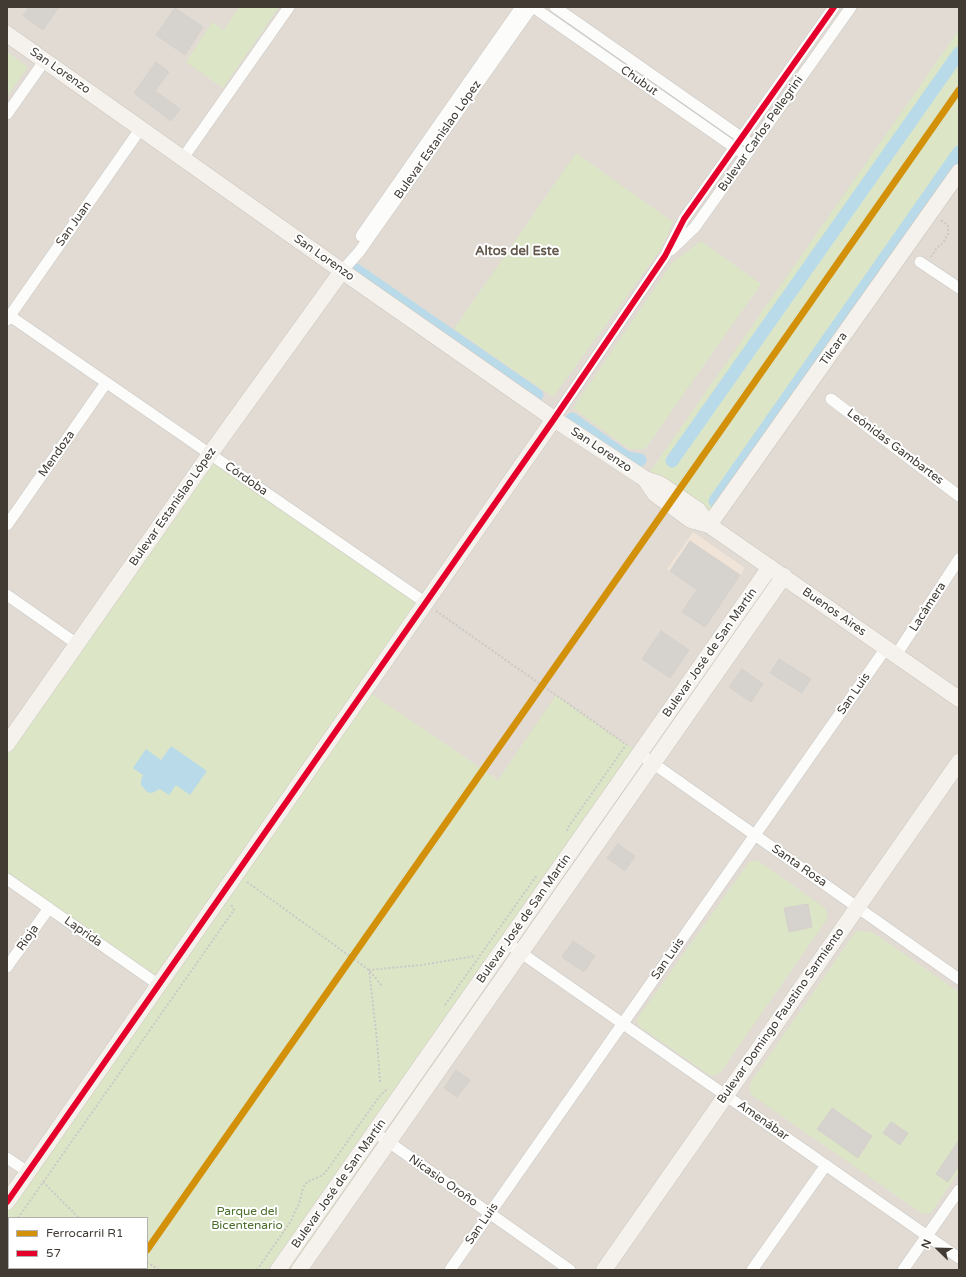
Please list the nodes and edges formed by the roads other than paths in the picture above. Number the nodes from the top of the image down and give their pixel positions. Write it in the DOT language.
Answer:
graph roads {
  1 [pos="289,7"];
  2 [pos="521,7"];
  3 [pos="532,7"];
  4 [pos="556,7"];
  5 [pos="834,7"];
  6 [pos="852,7"];
  7 [pos="7,34"];
  8 [pos="45,60"];
  9 [pos="7,114"];
  10 [pos="141,128"];
  11 [pos="742,138"];
  12 [pos="753,146"];
  13 [pos="734,148"];
  14 [pos="746,156"];
  15 [pos="183,158"];
  16 [pos="959,172"];
  17 [pos="684,219"];
  18 [pos="695,227"];
  19 [pos="665,256"];
  20 [pos="920,262"];
  21 [pos="342,271"];
  22 [pos="959,288"];
  23 [pos="8,317"];
  24 [pos="106,383"];
  25 [pos="831,399"];
  26 [pos="554,419"];
  27 [pos="210,454"];
  28 [pos="959,496"];
  29 [pos="672,499"];
  30 [pos="7,525"];
  31 [pos="709,525"];
  32 [pos="959,559"];
  33 [pos="770,567"];
  34 [pos="784,576"];
  35 [pos="7,595"];
  36 [pos="426,603"];
  37 [pos="77,644"];
  38 [pos="891,652"];
  39 [pos="959,699"];
  40 [pos="7,744"];
  41 [pos="640,754"];
  42 [pos="959,762"];
  43 [pos="653,764"];
  44 [pos="755,835"];
  45 [pos="7,879"];
  46 [pos="858,907"];
  47 [pos="49,908"];
  48 [pos="507,943"];
  49 [pos="521,952"];
  50 [pos="7,967"];
  51 [pos="959,978"];
  52 [pos="159,985"];
  53 [pos="623,1024"];
  54 [pos="726,1096"];
  55 [pos="375,1133"];
  56 [pos="388,1142"];
  57 [pos="7,1158"];
  58 [pos="826,1165"];
  59 [pos="28,1172"];
  60 [pos="959,1190"];
  61 [pos="7,1202"];
  62 [pos="490,1214"];
  63 [pos="927,1236"];
  64 [pos="959,1258"];
  65 [pos="278,1270"];
  66 [pos="299,1270"];
  67 [pos="450,1270"];
  68 [pos="570,1270"];
  69 [pos="604,1270"];
  70 [pos="752,1270"];
  71 [pos="903,1270"];
  1 -- 15 [label="street"];
  2 -- 21 [label="street, Bulevar Estanislao López"];
  3 -- 13 [label="street, Chubut"];
  3 -- 21 [label="street, Bulevar Estanislao López"];
  4 -- 11 [label="street, Chubut"];
  5 -- 11 [label="street, Bulevar Carlos Pellegrini"];
  6 -- 12 [label="street, Bulevar Carlos Pellegrini"];
  7 -- 8 [label="main road, San Lorenzo"];
  8 -- 9 [label="street"];
  8 -- 10 [label="main road, San Lorenzo"];
  10 -- 15 [label="main road, San Lorenzo"];
  10 -- 23 [label="street, San Juan"];
  11 -- 12 [label="street, Chubut"];
  11 -- 13 [label="street, Bulevar Carlos Pellegrini"];
  12 -- 14 [label="street, Bulevar Carlos Pellegrini"];
  13 -- 14 [label="street, Chubut"];
  13 -- 17 [label="street, Bulevar Carlos Pellegrini"];
  14 -- 18 [label="street, Bulevar Carlos Pellegrini"];
  15 -- 21 [label="main road, San Lorenzo"];
  16 -- 31 [label="main road, Tilcara"];
  17 -- 18 [label="street"];
  17 -- 19 [label="street, Bulevar Carlos Pellegrini"];
  18 -- 19 [label="street, Bulevar Carlos Pellegrini"];
  19 -- 26 [label="street, Bulevar Carlos Pellegrini"];
  20 -- 22 [label="street"];
  21 -- 26 [label="main road, San Lorenzo"];
  21 -- 27 [label="main road, Bulevar Estanislao López"];
  23 -- 24 [label="street, Córdoba"];
  24 -- 27 [label="street, Córdoba"];
  24 -- 30 [label="street, Mendoza"];
  25 -- 28 [label="street, Leónidas Gambartes"];
  26 -- 29 [label="main road, San Lorenzo"];
  26 -- 36 [label="main road, Bulevar Carlos Pellegrini"];
  27 -- 36 [label="street, Córdoba"];
  27 -- 37 [label="main road, Bulevar Estanislao López"];
  29 -- 31 [label="main road, Buenos Aires"];
  31 -- 33 [label="main road, Buenos Aires"];
  32 -- 38 [label="street, Lacámera"];
  33 -- 34 [label="main road, Buenos Aires"];
  33 -- 41 [label="main road, Bulevar José de San Martín"];
  34 -- 38 [label="main road, Buenos Aires"];
  34 -- 43 [label="main road, Bulevar José de San Martín"];
  35 -- 37 [label="street"];
  36 -- 52 [label="main road, Bulevar Carlos Pellegrini"];
  37 -- 40 [label="main road, Bulevar Estanislao López"];
  38 -- 39 [label="main road, Buenos Aires"];
  38 -- 44 [label="street, San Luis"];
  41 -- 43 [label="street, Santa Rosa"];
  41 -- 48 [label="main road, Bulevar José de San Martín"];
  42 -- 46 [label="main road, Bulevar Domingo Faustino Sarmiento"];
  43 -- 44 [label="street, Santa Rosa"];
  43 -- 49 [label="main road, Bulevar José de San Martín"];
  44 -- 46 [label="street, Santa Rosa"];
  44 -- 53 [label="street, San Luis"];
  45 -- 47 [label="street, Laprida"];
  46 -- 51 [label="street, Santa Rosa"];
  46 -- 54 [label="main road, Bulevar Domingo Faustino Sarmiento"];
  47 -- 50 [label="street, Rioja"];
  47 -- 52 [label="street, Laprida"];
  48 -- 49 [label="street, Amenábar"];
  48 -- 55 [label="main road, Bulevar José de San Martín"];
  49 -- 53 [label="street, Amenábar"];
  49 -- 56 [label="main road, Bulevar José de San Martín"];
  52 -- 59 [label="main road, Bulevar Carlos Pellegrini"];
  53 -- 54 [label="street, Amenábar"];
  53 -- 62 [label="street, San Luis"];
  54 -- 58 [label="street, Amenábar"];
  54 -- 69 [label="main road, Bulevar Domingo Faustino Sarmiento"];
  55 -- 56 [label="street, Nicasio Oroño"];
  55 -- 65 [label="main road, Bulevar José de San Martín"];
  56 -- 62 [label="street, Nicasio Oroño"];
  56 -- 66 [label="main road, Bulevar José de San Martín"];
  57 -- 59 [label="street"];
  58 -- 63 [label="street, Amenábar"];
  58 -- 70 [label="street"];
  59 -- 61 [label="main road, Bulevar Carlos Pellegrini"];
  60 -- 63 [label="street"];
  62 -- 67 [label="street, San Luis"];
  62 -- 68 [label="street, Nicasio Oroño"];
  63 -- 64 [label="street, Amenábar"];
  63 -- 71 [label="street"];
}
